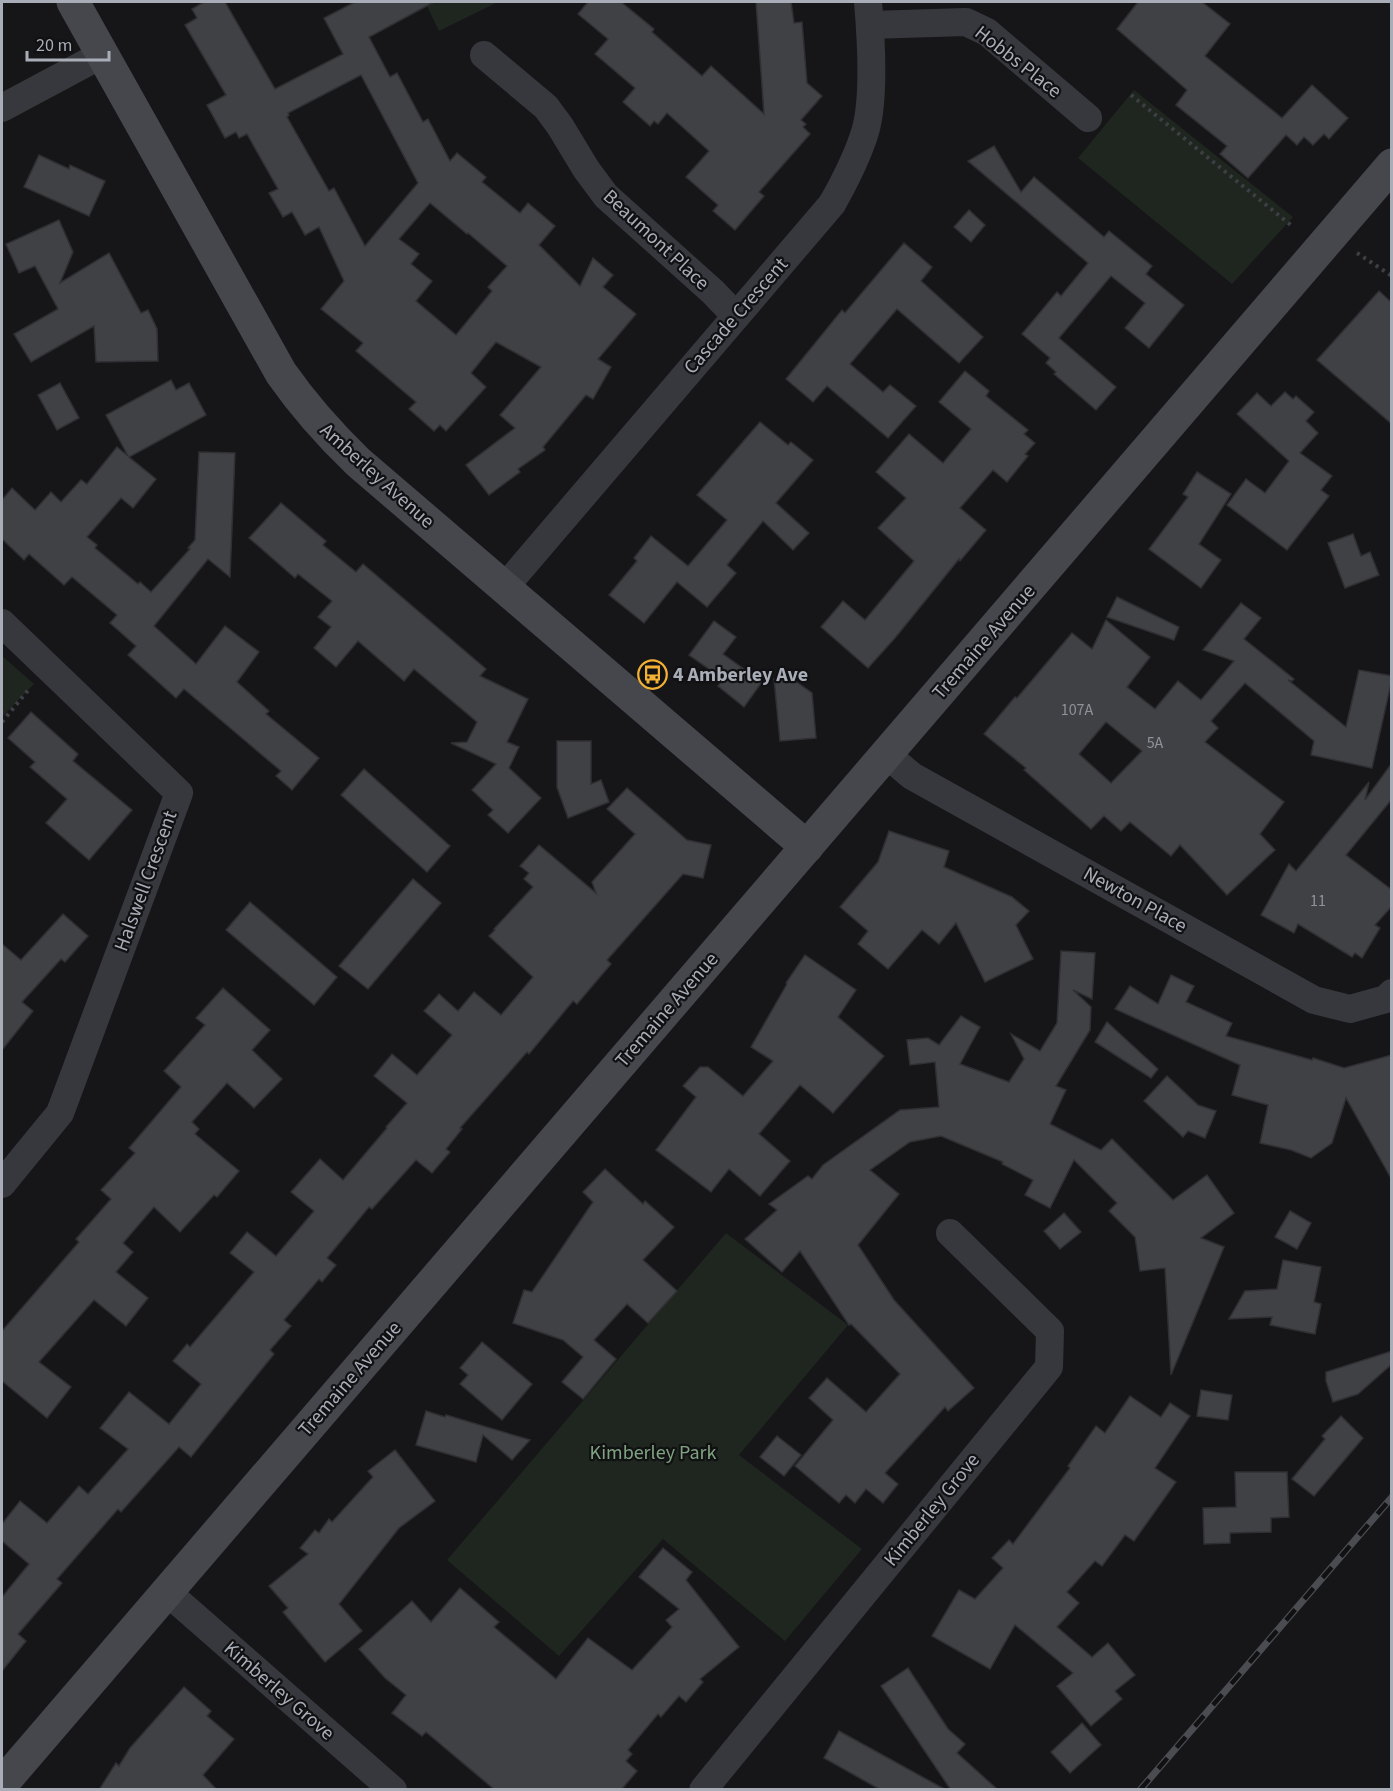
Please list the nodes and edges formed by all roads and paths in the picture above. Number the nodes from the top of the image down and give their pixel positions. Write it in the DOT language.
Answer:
graph roads {
  1 [pos="72,2"];
  2 [pos="869,14"];
  3 [pos="103,54"];
  4 [pos="484,55"];
  5 [pos="1131,95"];
  6 [pos="2,108"];
  7 [pos="1088,118"];
  8 [pos="1392,165"];
  9 [pos="1293,226"];
  10 [pos="1331,236"];
  11 [pos="1392,276"];
  12 [pos="736,316"];
  13 [pos="504,588"];
  14 [pos="2,623"];
  15 [pos="33,685"];
  16 [pos="2,722"];
  17 [pos="886,755"];
  18 [pos="807,848"];
  19 [pos="1392,993"];
  20 [pos="2,1184"];
  21 [pos="950,1233"];
  22 [pos="167,1592"];
  23 [pos="2,1784"];
  24 [pos="393,1790"];
  25 [pos="703,1790"];
  1 -- 3 [label="main road, Amberley Avenue"];
  2 -- 7 [label="street, Hobbs Place"];
  2 -- 12 [label="street, Cascade Crescent"];
  3 -- 6 [label="street"];
  3 -- 13 [label="main road, Amberley Avenue"];
  4 -- 12 [label="street, Beaumont Place"];
  5 -- 9 [label="path"];
  8 -- 10 [label="main road, Tremaine Avenue"];
  10 -- 11 [label="path"];
  10 -- 17 [label="main road, Tremaine Avenue"];
  12 -- 13 [label="street, Cascade Crescent"];
  13 -- 18 [label="main road, Amberley Avenue"];
  14 -- 20 [label="street, Halswell Crescent"];
  15 -- 16 [label="path"];
  17 -- 18 [label="main road, Tremaine Avenue"];
  17 -- 19 [label="street, Newton Place"];
  18 -- 22 [label="main road, Tremaine Avenue"];
  21 -- 25 [label="street, Kimberley Grove"];
  22 -- 23 [label="main road, Tremaine Avenue"];
  22 -- 24 [label="street, Kimberley Grove"];
}
